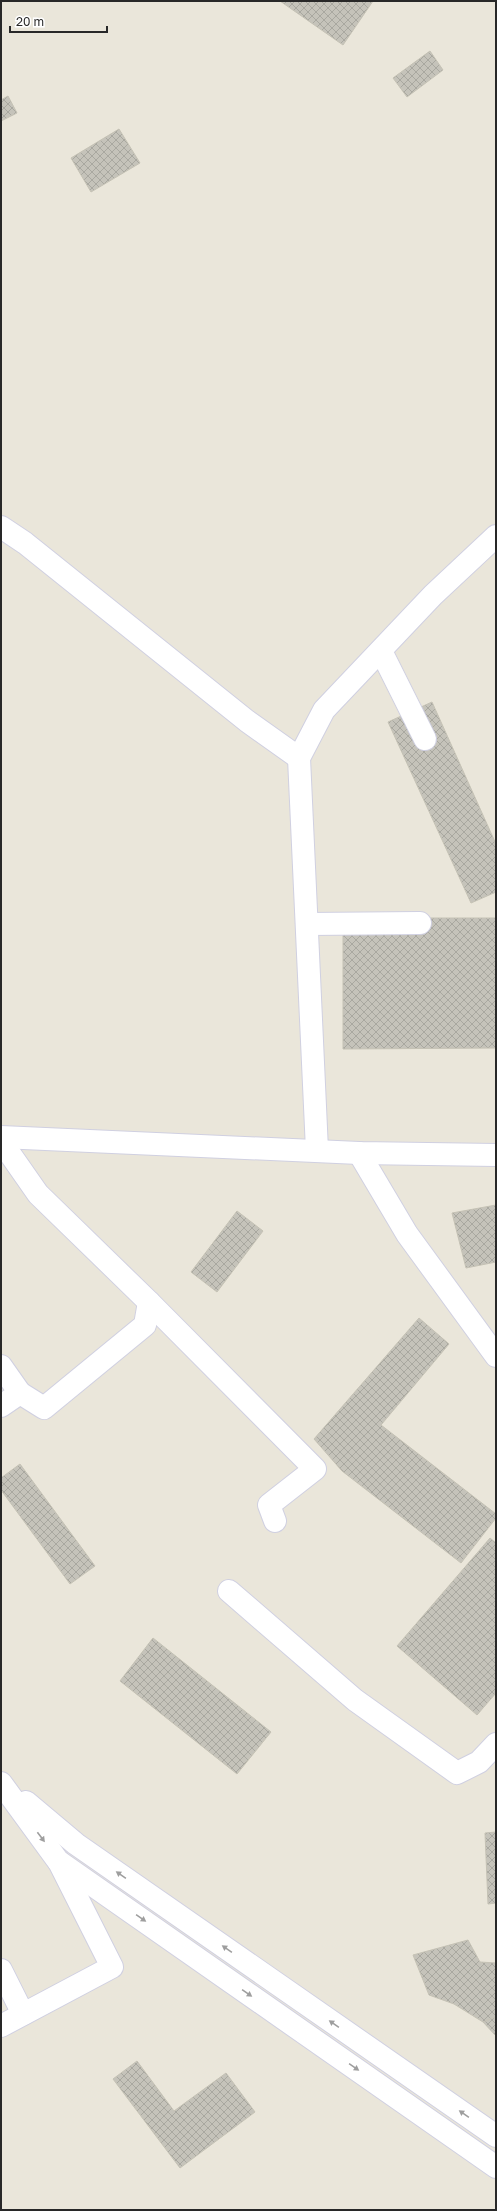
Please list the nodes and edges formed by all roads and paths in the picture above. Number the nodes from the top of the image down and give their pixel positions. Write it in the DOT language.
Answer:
graph roads {
  1 [pos="1,527"];
  2 [pos="496,536"];
  3 [pos="381,651"];
  4 [pos="426,739"];
  5 [pos="300,758"];
  6 [pos="420,923"];
  7 [pos="308,924"];
  8 [pos="1,1136"];
  9 [pos="1,1141"];
  10 [pos="317,1150"];
  11 [pos="359,1153"];
  12 [pos="496,1155"];
  13 [pos="149,1302"];
  14 [pos="496,1356"];
  15 [pos="1,1366"];
  16 [pos="20,1393"];
  17 [pos="1,1406"];
  18 [pos="275,1521"];
  19 [pos="229,1591"];
  20 [pos="496,1744"];
  21 [pos="1,1783"];
  22 [pos="58,1860"];
  23 [pos="1,1970"];
  24 [pos="23,2014"];
  25 [pos="1,2026"];
  26 [pos="496,2136"];
  27 [pos="496,2167"];
  1 -- 5 [label="lane"];
  2 -- 3 [label="lane"];
  3 -- 4 [label="lane"];
  3 -- 5 [label="lane"];
  5 -- 7 [label="lane"];
  6 -- 7 [label="lane"];
  7 -- 10 [label="lane"];
  8 -- 10 [label="lane"];
  9 -- 13 [label="lane"];
  10 -- 11 [label="lane"];
  11 -- 12 [label="lane"];
  11 -- 14 [label="lane"];
  13 -- 16 [label="lane"];
  13 -- 18 [label="lane"];
  15 -- 16 [label="lane"];
  16 -- 17 [label="lane"];
  19 -- 20 [label="lane"];
  21 -- 22 [label="lane, one-way"];
  26 -- 21 [label="lane, one-way"];
  22 -- 24 [label="lane"];
  22 -- 27 [label="lane, one-way"];
  23 -- 24 [label="lane"];
  24 -- 25 [label="lane"];
}
